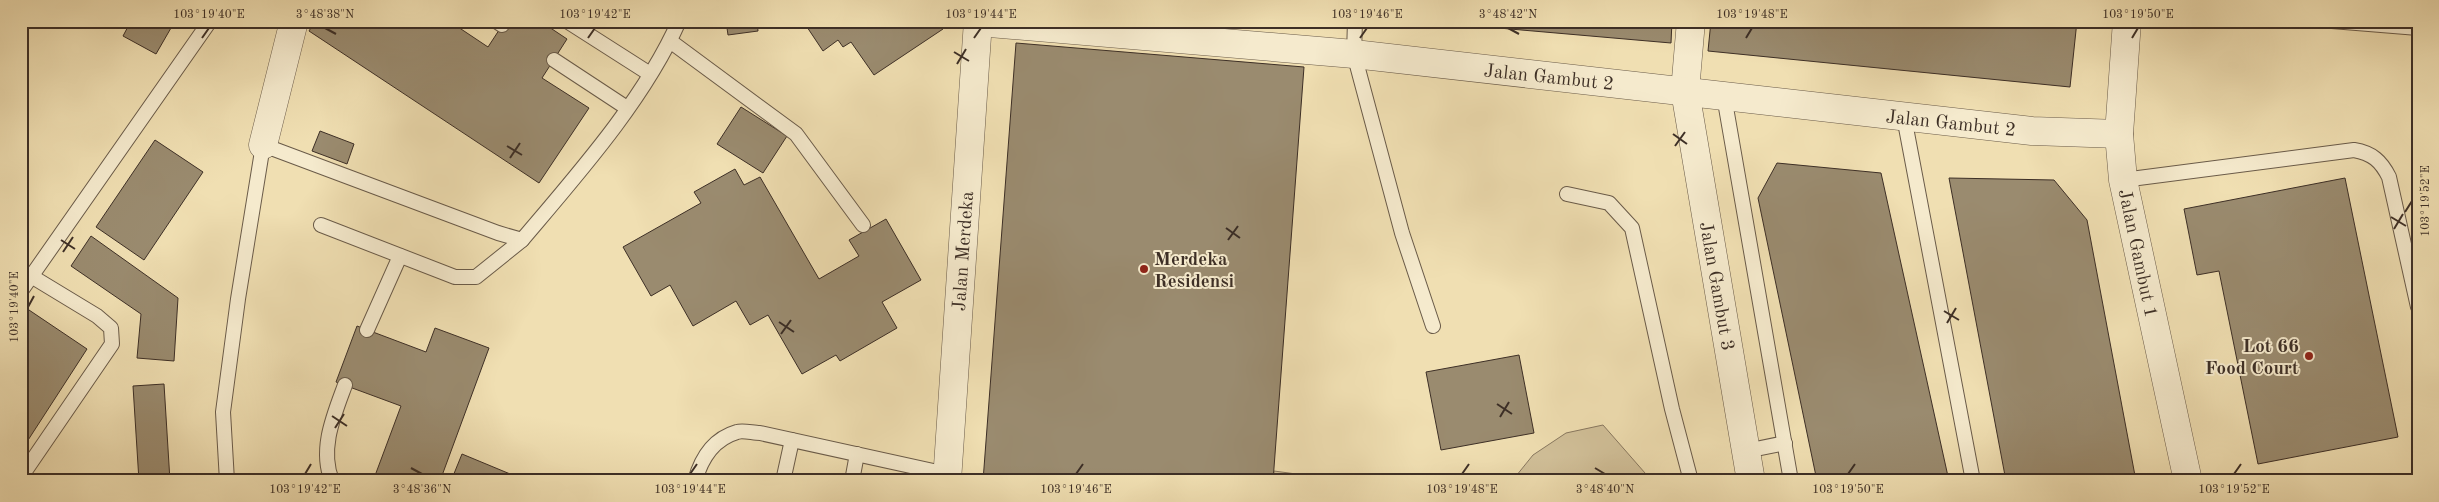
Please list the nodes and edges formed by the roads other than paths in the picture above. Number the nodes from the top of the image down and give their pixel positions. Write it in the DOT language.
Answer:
graph roads {
  1 [pos="210,21"];
  2 [pos="294,21"];
  3 [pos="567,21"];
  4 [pos="678,21"];
  5 [pos="1356,21"];
  6 [pos="1691,21"];
  7 [pos="2127,21"];
  8 [pos="2332,21"];
  9 [pos="978,22"];
  10 [pos="2418,28"];
  11 [pos="1155,29"];
  12 [pos="670,41"];
  13 [pos="1354,54"];
  14 [pos="554,60"];
  15 [pos="650,74"];
  16 [pos="1686,91"];
  17 [pos="1724,96"];
  18 [pos="627,108"];
  19 [pos="1904,118"];
  20 [pos="2119,134"];
  21 [pos="264,145"];
  22 [pos="2123,180"];
  23 [pos="1567,194"];
  24 [pos="321,225"];
  25 [pos="863,225"];
  26 [pos="522,240"];
  27 [pos="400,256"];
  28 [pos="31,276"];
  29 [pos="21,291"];
  30 [pos="2418,307"];
  31 [pos="1433,326"];
  32 [pos="367,330"];
  33 [pos="345,385"];
  34 [pos="792,440"];
  35 [pos="1785,443"];
  36 [pos="1746,451"];
  37 [pos="857,454"];
  38 [pos="21,477"];
  39 [pos="947,477"];
  40 [pos="227,481"];
  41 [pos="332,481"];
  42 [pos="694,481"];
  43 [pos="783,481"];
  44 [pos="852,481"];
  45 [pos="1691,481"];
  46 [pos="1751,481"];
  47 [pos="1791,481"];
  48 [pos="1973,481"];
  49 [pos="2188,481"];
  1 -- 28 [label="lane"];
  2 -- 21 [label="street"];
  3 -- 15 [label="lane"];
  4 -- 12 [label="lane"];
  5 -- 13 [label="lane"];
  6 -- 16 [label="street, Jalan Gambut 3"];
  7 -- 20 [label="street, Jalan Gambut 1"];
  8 -- 10 [label="lane"];
  9 -- 11 [label="street, Jalan Gambut 2"];
  9 -- 39 [label="street, Jalan Merdeka"];
  11 -- 13 [label="street, Jalan Gambut 2"];
  12 -- 15 [label="lane"];
  12 -- 25 [label="lane"];
  13 -- 16 [label="street, Jalan Gambut 2"];
  13 -- 31 [label="lane"];
  14 -- 18 [label="lane"];
  15 -- 18 [label="lane"];
  16 -- 17 [label="street, Jalan Gambut 2"];
  16 -- 36 [label="street, Jalan Gambut 3"];
  17 -- 19 [label="street, Jalan Gambut 2"];
  17 -- 35 [label="lane"];
  18 -- 26 [label="lane"];
  19 -- 20 [label="street, Jalan Gambut 2"];
  19 -- 48 [label="lane"];
  20 -- 22 [label="street, Jalan Gambut 1"];
  21 -- 26 [label="lane"];
  21 -- 40 [label="lane"];
  22 -- 30 [label="lane"];
  22 -- 49 [label="street, Jalan Gambut 1"];
  23 -- 45 [label="lane"];
  24 -- 27 [label="lane"];
  26 -- 27 [label="lane"];
  27 -- 32 [label="lane"];
  28 -- 29 [label="lane"];
  28 -- 38 [label="lane"];
  33 -- 41 [label="lane"];
  34 -- 37 [label="lane"];
  34 -- 42 [label="lane"];
  34 -- 43 [label="lane"];
  35 -- 36 [label="lane"];
  35 -- 47 [label="lane"];
  36 -- 46 [label="street, Jalan Gambut 3"];
  37 -- 39 [label="lane"];
  37 -- 44 [label="lane"];
}
